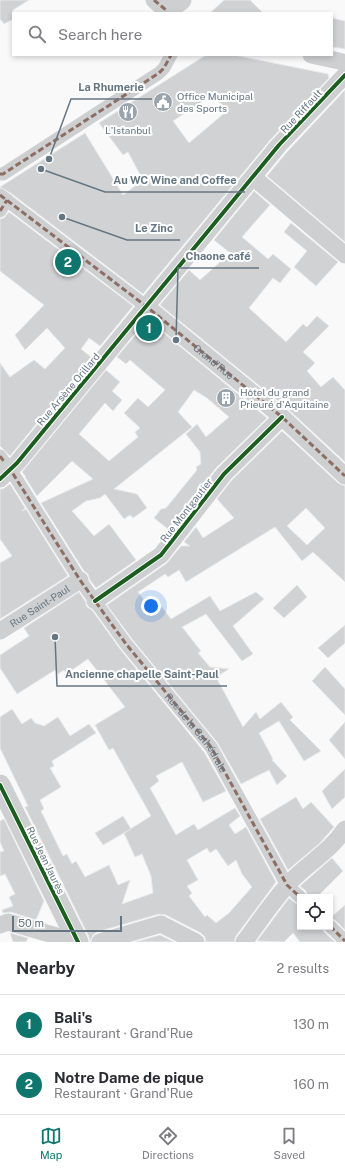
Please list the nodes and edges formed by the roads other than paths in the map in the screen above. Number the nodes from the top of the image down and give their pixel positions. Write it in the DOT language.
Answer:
graph roads {
  1 [pos="170,56"];
  2 [pos="316,56"];
  3 [pos="345,63"];
  4 [pos="345,75"];
  5 [pos="0,174"];
  6 [pos="253,177"];
  7 [pos="2,202"];
  8 [pos="345,255"];
  9 [pos="147,307"];
  10 [pos="282,418"];
  11 [pos="4,467"];
  12 [pos="345,476"];
  13 [pos="80,580"];
  14 [pos="95,601"];
  15 [pos="0,631"];
  16 [pos="0,785"];
  17 [pos="345,829"];
  18 [pos="287,885"];
  19 [pos="297,895"];
  20 [pos="0,925"];
  21 [pos="333,929"];
  22 [pos="77,939"];
  23 [pos="345,941"];
  24 [pos="100,942"];
  25 [pos="196,942"];
  26 [pos="244,942"];
  1 -- 5 [label="street"];
  2 -- 3 [label="street"];
  4 -- 6 [label="street, Rue Riffault"];
  6 -- 8 [label="street"];
  6 -- 9 [label="street, Rue Riffault"];
  7 -- 9 [label="street, Grand'Rue"];
  9 -- 10 [label="street, Grand'Rue"];
  9 -- 11 [label="street, Rue Arsène Orillard"];
  10 -- 12 [label="street, Grand'Rue"];
  10 -- 14 [label="street, Rue Montgautier"];
  11 -- 13 [label="street, Rue de la Cathédrale"];
  13 -- 14 [label="street, Rue de la Cathédrale"];
  13 -- 15 [label="street, Rue Saint-Paul"];
  14 -- 18 [label="street, Rue de la Cathédrale"];
  16 -- 22 [label="street, Rue Jean Jaurès"];
  17 -- 18 [label="street"];
  18 -- 19 [label="street, Rue de la Cathédrale"];
  18 -- 26 [label="street"];
  20 -- 22 [label="street"];
  21 -- 23 [label="street"];
  24 -- 25 [label="street"];
}
